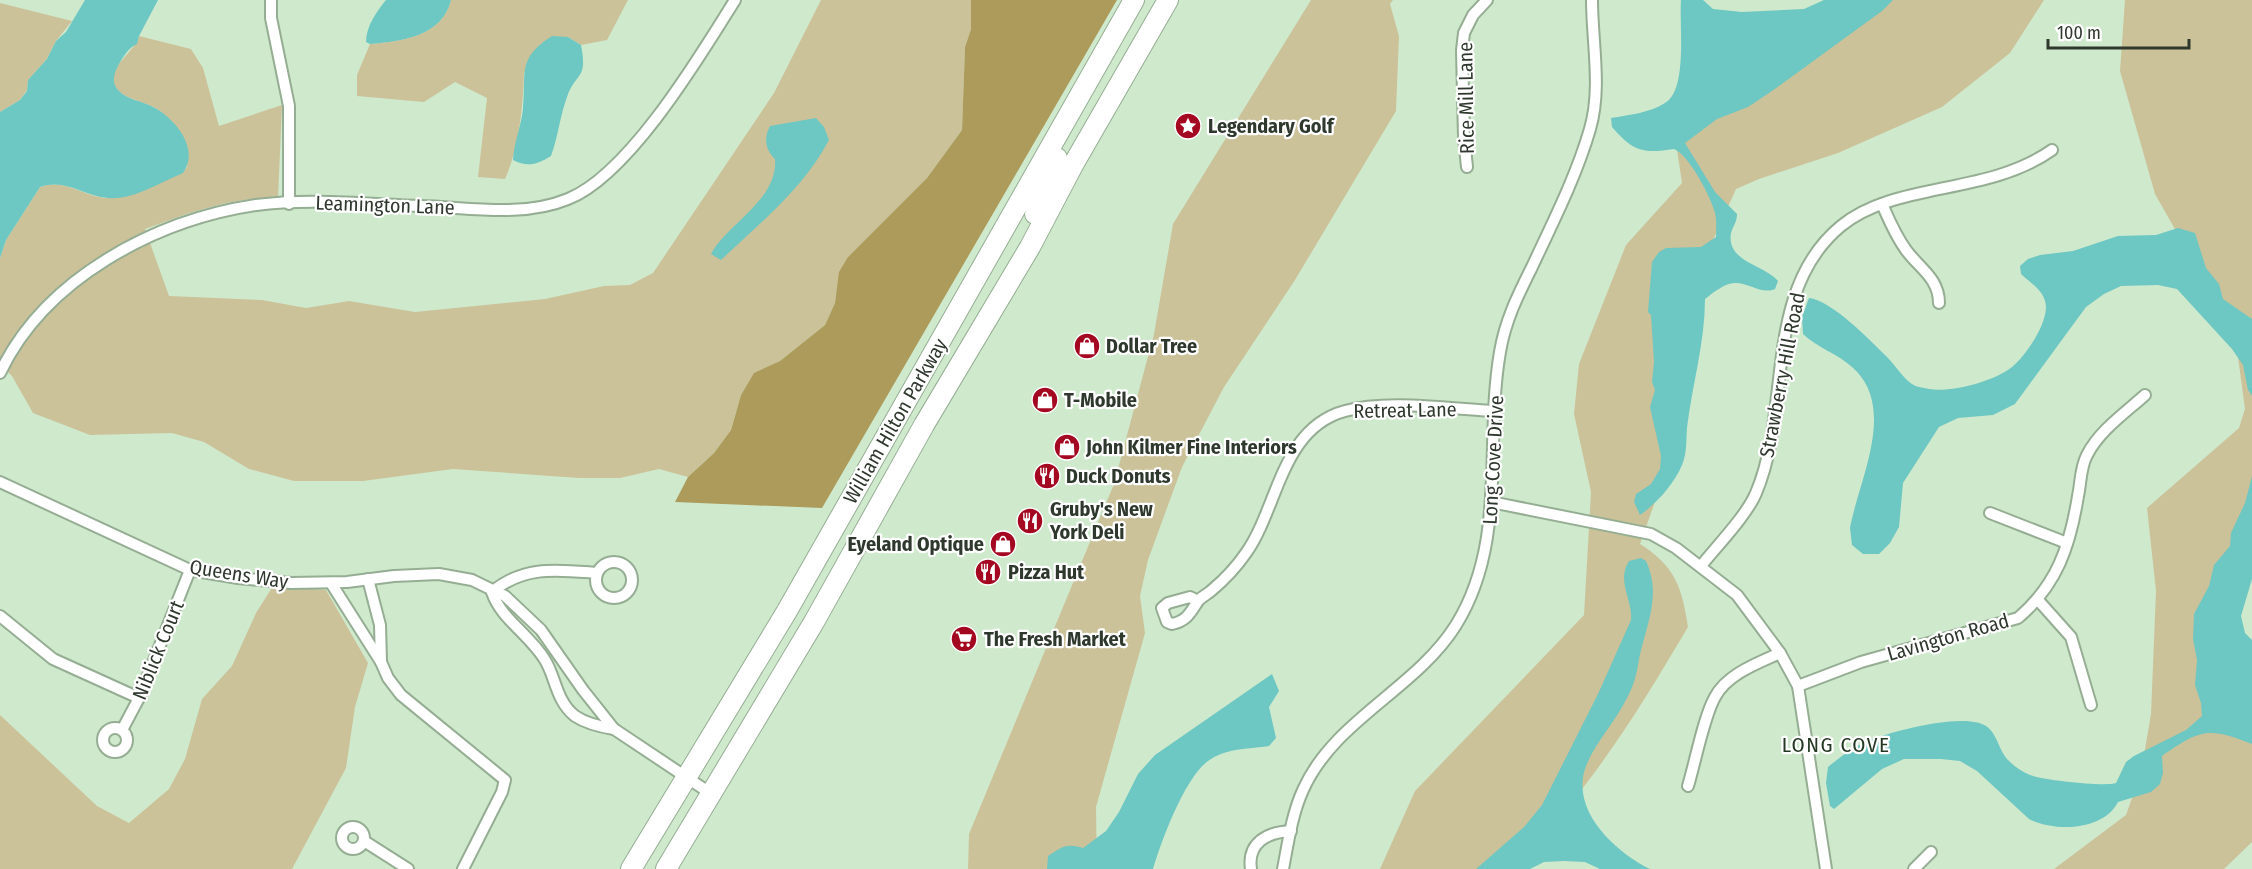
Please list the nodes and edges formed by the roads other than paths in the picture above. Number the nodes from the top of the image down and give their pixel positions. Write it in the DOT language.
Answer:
graph roads {
  1 [pos="271,0"];
  2 [pos="735,0"];
  3 [pos="1134,0"];
  4 [pos="1168,0"];
  5 [pos="1487,0"];
  6 [pos="1592,0"];
  7 [pos="1081,97"];
  8 [pos="2052,150"];
  9 [pos="1467,167"];
  10 [pos="289,204"];
  11 [pos="1882,204"];
  12 [pos="1037,232"];
  13 [pos="1939,303"];
  14 [pos="0,373"];
  15 [pos="2145,395"];
  16 [pos="1495,411"];
  17 [pos="0,482"];
  18 [pos="1491,502"];
  19 [pos="1990,513"];
  20 [pos="2067,543"];
  21 [pos="1701,566"];
  22 [pos="190,570"];
  23 [pos="597,573"];
  24 [pos="368,579"];
  25 [pos="331,583"];
  26 [pos="492,591"];
  27 [pos="2038,600"];
  28 [pos="1198,601"];
  29 [pos="0,616"];
  30 [pos="1780,653"];
  31 [pos="381,662"];
  32 [pos="1798,686"];
  33 [pos="140,698"];
  34 [pos="2091,705"];
  35 [pos="614,729"];
  36 [pos="122,730"];
  37 [pos="686,778"];
  38 [pos="1688,786"];
  39 [pos="710,793"];
  40 [pos="1291,831"];
  41 [pos="364,841"];
  42 [pos="1931,852"];
  43 [pos="408,869"];
  44 [pos="463,869"];
  45 [pos="631,869"];
  46 [pos="666,869"];
  47 [pos="1251,869"];
  48 [pos="1282,869"];
  49 [pos="1826,869"];
  50 [pos="1914,869"];
  1 -- 10 [label="street"];
  2 -- 10 [label="street, Leamington Lane"];
  3 -- 7 [label="highway, William Hilton Parkway"];
  4 -- 12 [label="highway, William Hilton Parkway"];
  5 -- 9 [label="street, Rice Mill Lane"];
  6 -- 16 [label="street, Long Cove Drive"];
  7 -- 12 [label="highway"];
  7 -- 37 [label="highway, William Hilton Parkway"];
  8 -- 11 [label="street, Strawberry Hill Road"];
  10 -- 14 [label="street, Leamington Lane"];
  11 -- 13 [label="street"];
  11 -- 21 [label="street, Strawberry Hill Road"];
  12 -- 39 [label="highway, William Hilton Parkway"];
  15 -- 20 [label="street, Lavington Road"];
  16 -- 18 [label="street, Long Cove Drive"];
  16 -- 28 [label="street, Retreat Lane"];
  17 -- 22 [label="street, Queens Way"];
  18 -- 21 [label="street"];
  18 -- 40 [label="street, Long Cove Drive"];
  19 -- 20 [label="street"];
  20 -- 27 [label="street, Lavington Road"];
  21 -- 30 [label="street"];
  22 -- 25 [label="street, Queens Way"];
  22 -- 33 [label="street, Niblick Court"];
  23 -- 26 [label="street"];
  24 -- 25 [label="street, Queens Way"];
  24 -- 26 [label="street, Queens Way"];
  24 -- 31 [label="street"];
  25 -- 31 [label="street"];
  26 -- 35 [label="street, Queens Way"];
  26 -- 35 [label="street, Queens Way"];
  27 -- 32 [label="street, Lavington Road"];
  27 -- 34 [label="street"];
  29 -- 33 [label="street"];
  30 -- 32 [label="street"];
  30 -- 38 [label="street"];
  31 -- 44 [label="street"];
  32 -- 49 [label="street"];
  33 -- 36 [label="street, Niblick Court"];
  35 -- 37 [label="street, Queens Way"];
  37 -- 39 [label="street, Queens Way"];
  37 -- 45 [label="highway, William Hilton Parkway"];
  39 -- 46 [label="highway, William Hilton Parkway"];
  40 -- 47 [label="street"];
  40 -- 48 [label="street, Long Cove Drive"];
  41 -- 43 [label="street"];
  42 -- 50 [label="street"];
}
